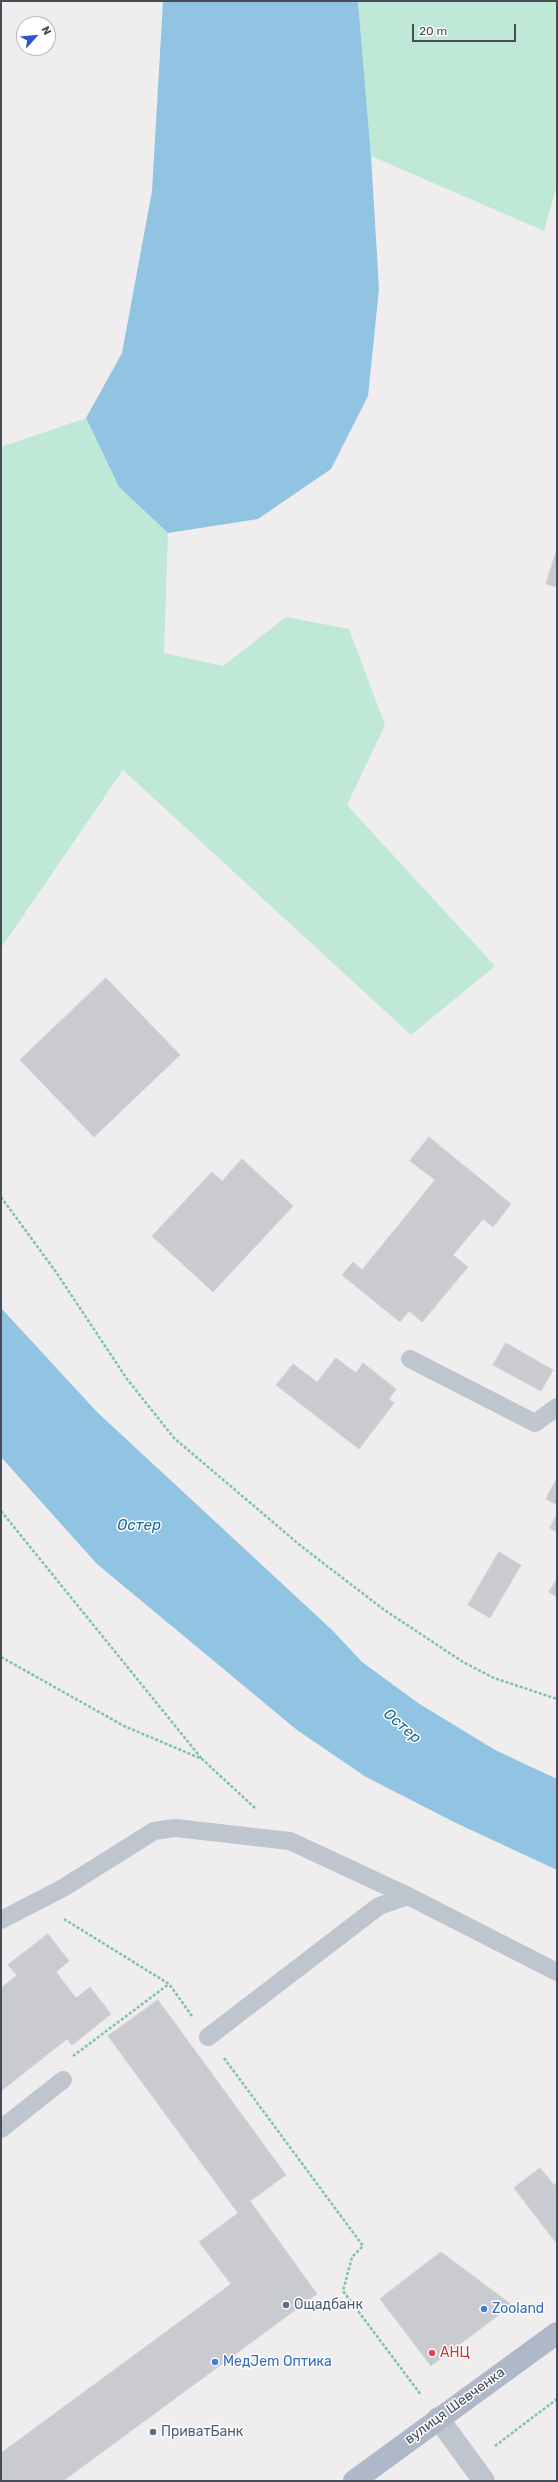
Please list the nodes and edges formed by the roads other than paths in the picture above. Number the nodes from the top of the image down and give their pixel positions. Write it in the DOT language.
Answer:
graph roads {
  1 [pos="410,1359"];
  2 [pos="557,1407"];
  3 [pos="408,1896"];
  4 [pos="1,1920"];
  5 [pos="557,1972"];
  6 [pos="208,2037"];
  7 [pos="63,2080"];
  8 [pos="1,2129"];
  9 [pos="557,2333"];
  10 [pos="438,2418"];
  11 [pos="478,2473"];
  12 [pos="354,2481"];
  1 -- 2 [label="lane"];
  3 -- 4 [label="lane"];
  3 -- 5 [label="lane"];
  3 -- 6 [label="lane"];
  7 -- 8 [label="lane"];
  9 -- 10 [label="main road, вулиця Шевченка"];
  10 -- 11 [label="street"];
  10 -- 12 [label="main road, вулиця Шевченка"];
}
